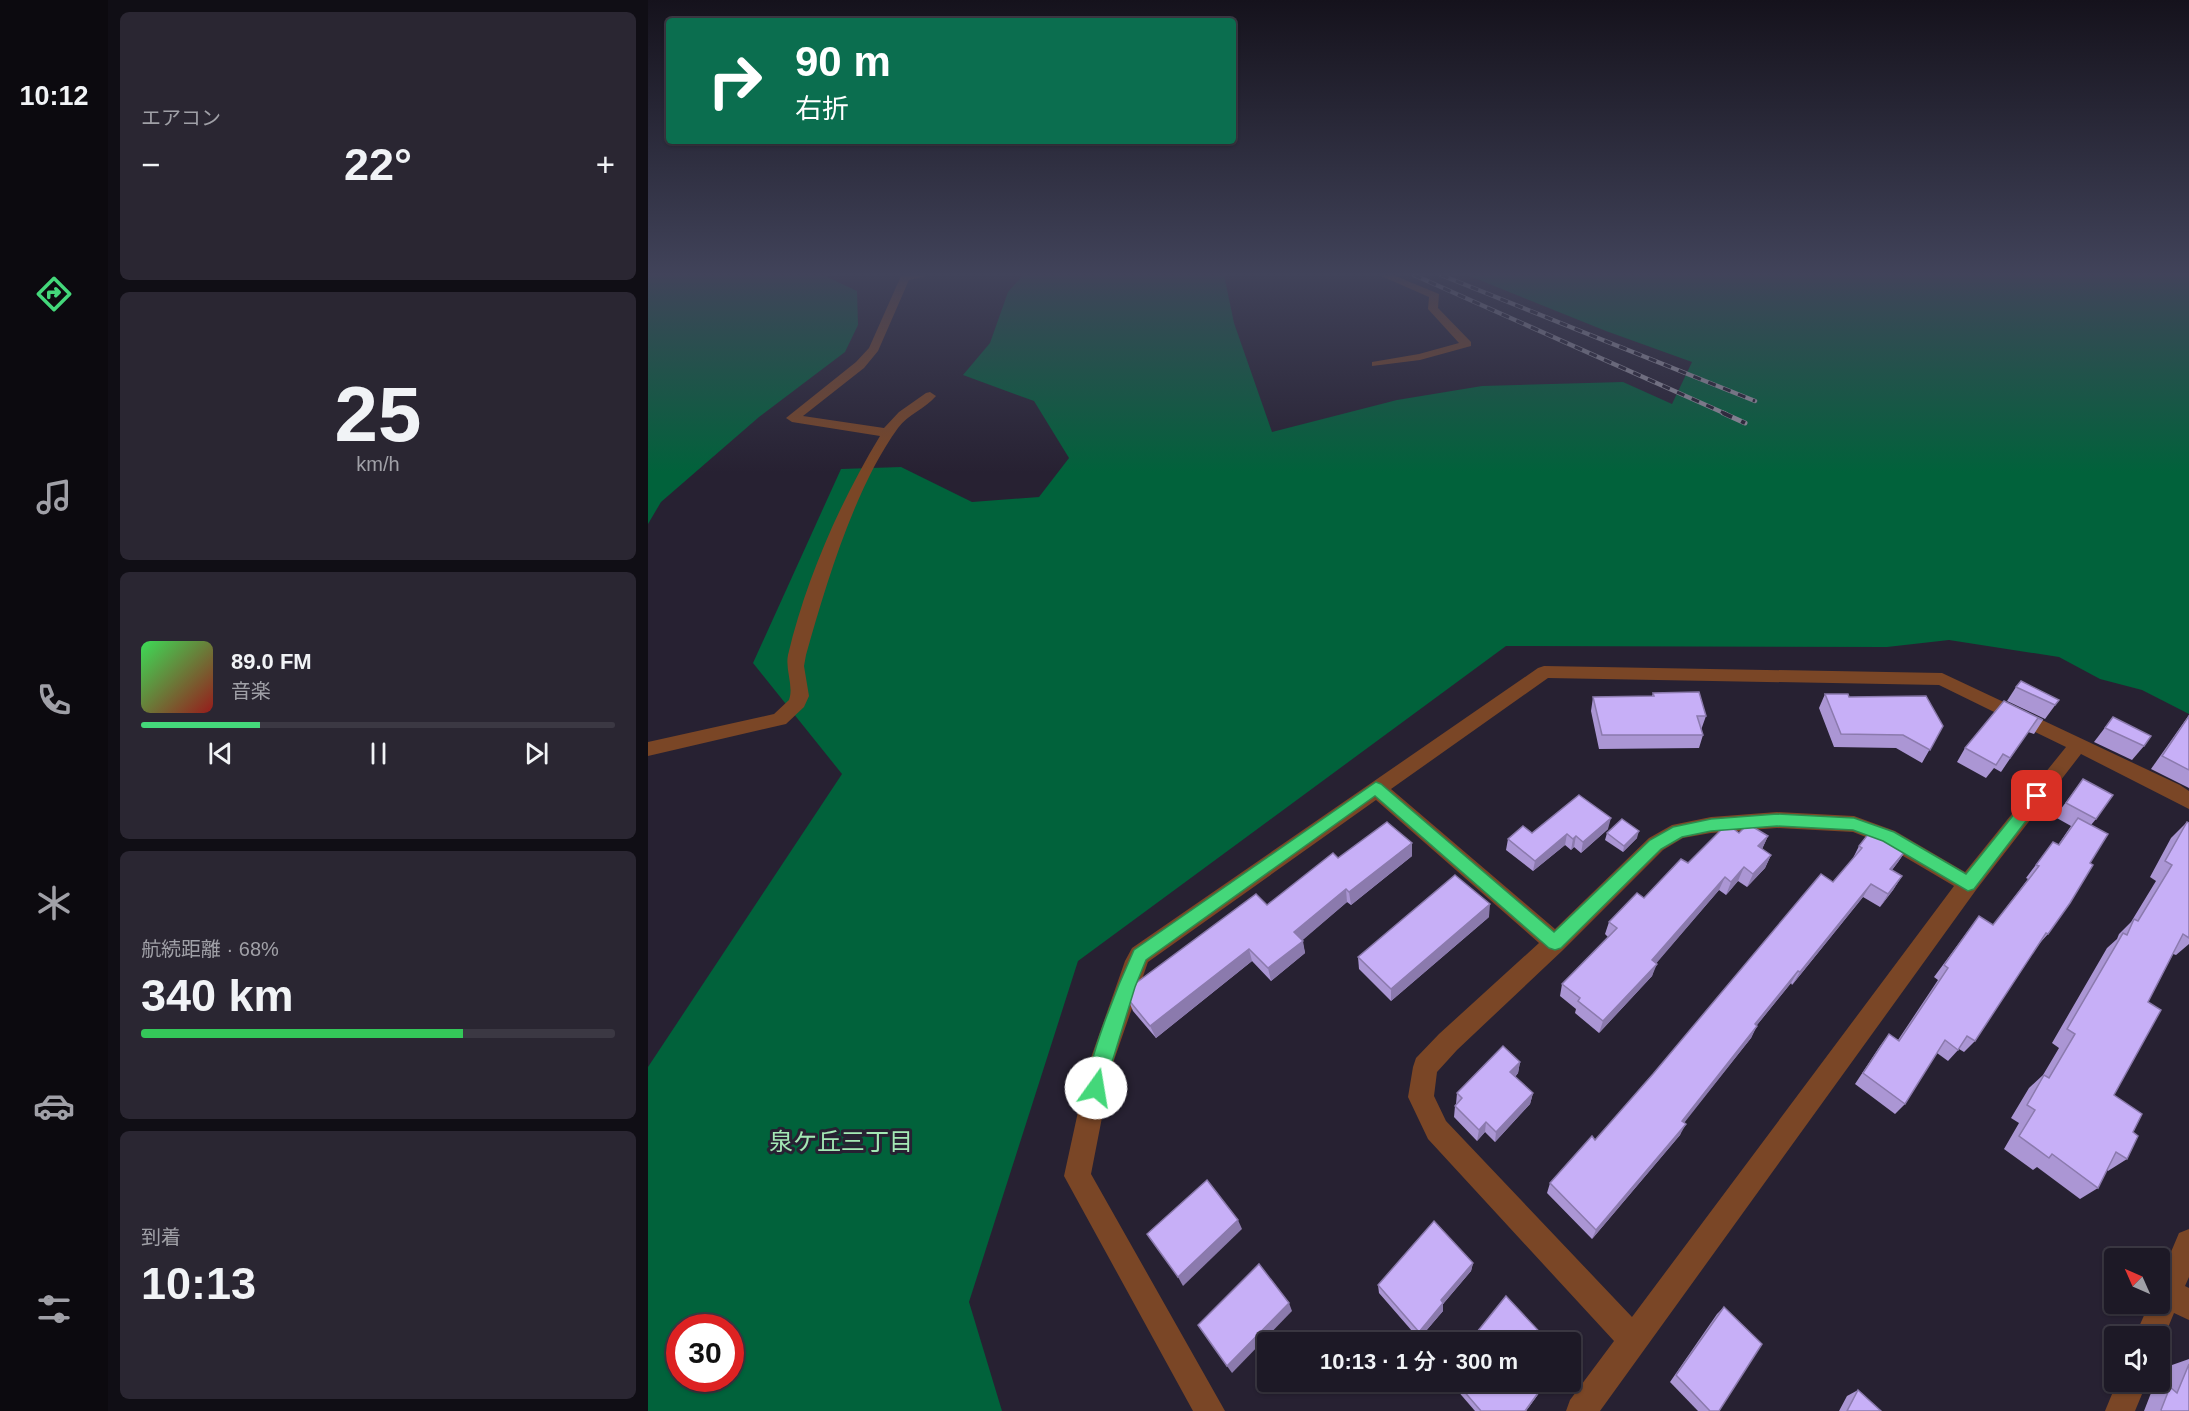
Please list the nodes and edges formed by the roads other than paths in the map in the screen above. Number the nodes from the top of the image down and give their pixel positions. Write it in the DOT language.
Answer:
graph roads {
  1 [pos="877,341"];
  2 [pos="1464,341"];
  3 [pos="1376,364"];
  4 [pos="930,396"];
  5 [pos="889,433"];
  6 [pos="2079,744"];
  7 [pos="648,749"];
  8 [pos="1376,788"];
  9 [pos="2189,801"];
  10 [pos="1968,884"];
  11 [pos="1555,943"];
  12 [pos="2189,1243"];
  13 [pos="2179,1299"];
  14 [pos="2158,1326"];
  15 [pos="1634,1339"];
  16 [pos="2128,1392"];
  17 [pos="1210,1411"];
  18 [pos="1581,1411"];
  19 [pos="2120,1411"];
  1 -- 5 [label="street"];
  2 -- 3 [label="street"];
  4 -- 5 [label="street"];
  5 -- 7 [label="street"];
  6 -- 8 [label="street"];
  6 -- 9 [label="street"];
  6 -- 10 [label="street"];
  8 -- 11 [label="street"];
  8 -- 17 [label="street"];
  10 -- 11 [label="street"];
  10 -- 15 [label="street"];
  11 -- 15 [label="street"];
  12 -- 13 [label="street"];
  13 -- 14 [label="street"];
  15 -- 18 [label="street"];
  16 -- 19 [label="street"];
}
